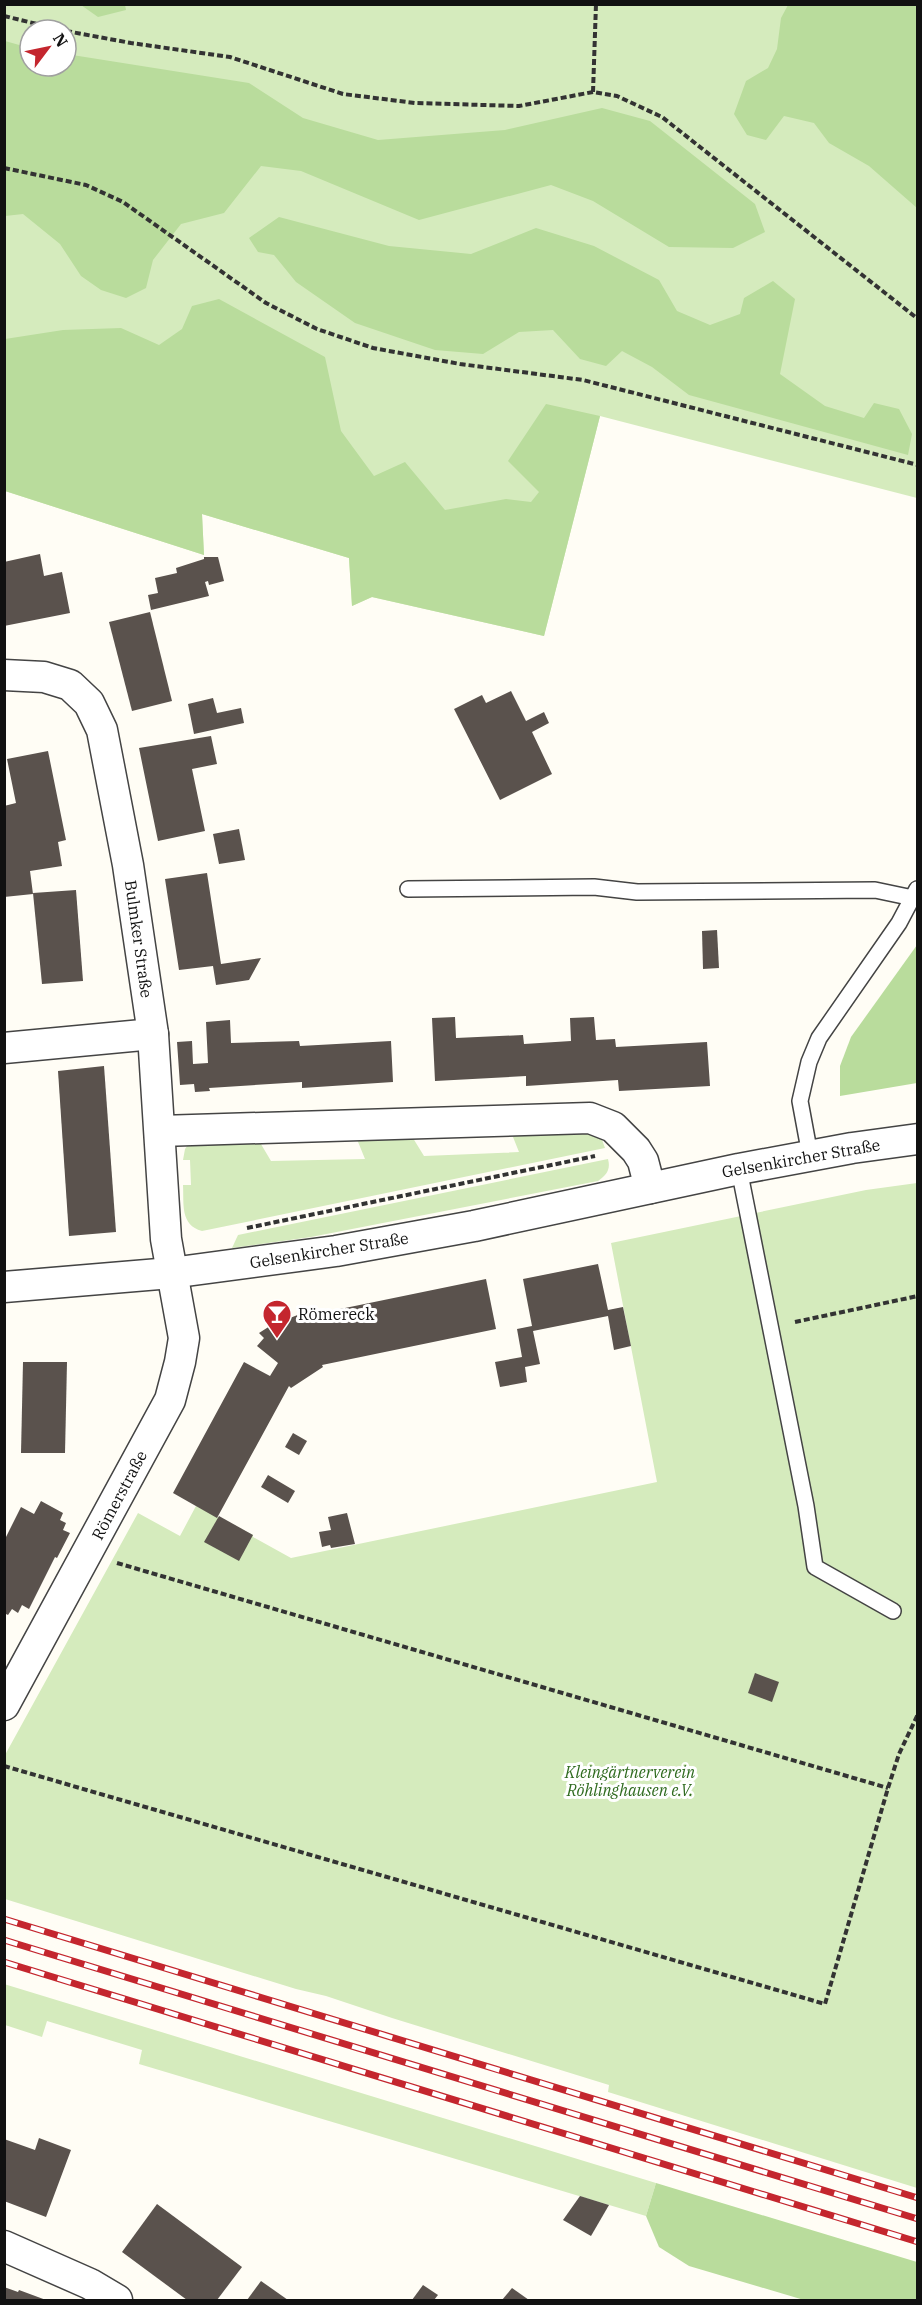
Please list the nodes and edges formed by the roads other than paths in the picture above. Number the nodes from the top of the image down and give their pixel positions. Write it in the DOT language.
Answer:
graph roads {
  1 [pos="4,675"];
  2 [pos="408,889"];
  3 [pos="915,893"];
  4 [pos="153,1034"];
  5 [pos="4,1048"];
  6 [pos="160,1131"];
  7 [pos="918,1139"];
  8 [pos="810,1155"];
  9 [pos="739,1169"];
  10 [pos="650,1188"];
  11 [pos="171,1273"];
  12 [pos="4,1287"];
  13 [pos="894,1611"];
  14 [pos="4,1705"];
  15 [pos="4,2246"];
  16 [pos="117,2301"];
  1 -- 4 [label="street, Bulmker Straße"];
  2 -- 3 [label="lane"];
  3 -- 8 [label="lane"];
  4 -- 5 [label="street"];
  4 -- 6 [label="street, Bulmker Straße"];
  6 -- 10 [label="street"];
  6 -- 11 [label="street, Bulmker Straße"];
  7 -- 8 [label="street, Gelsenkircher Straße"];
  8 -- 9 [label="street, Gelsenkircher Straße"];
  9 -- 10 [label="street, Gelsenkircher Straße"];
  9 -- 13 [label="lane"];
  10 -- 11 [label="street, Gelsenkircher Straße"];
  11 -- 12 [label="street, Gelsenkircher Straße"];
  11 -- 14 [label="street, Römerstraße"];
  15 -- 16 [label="street"];
}
